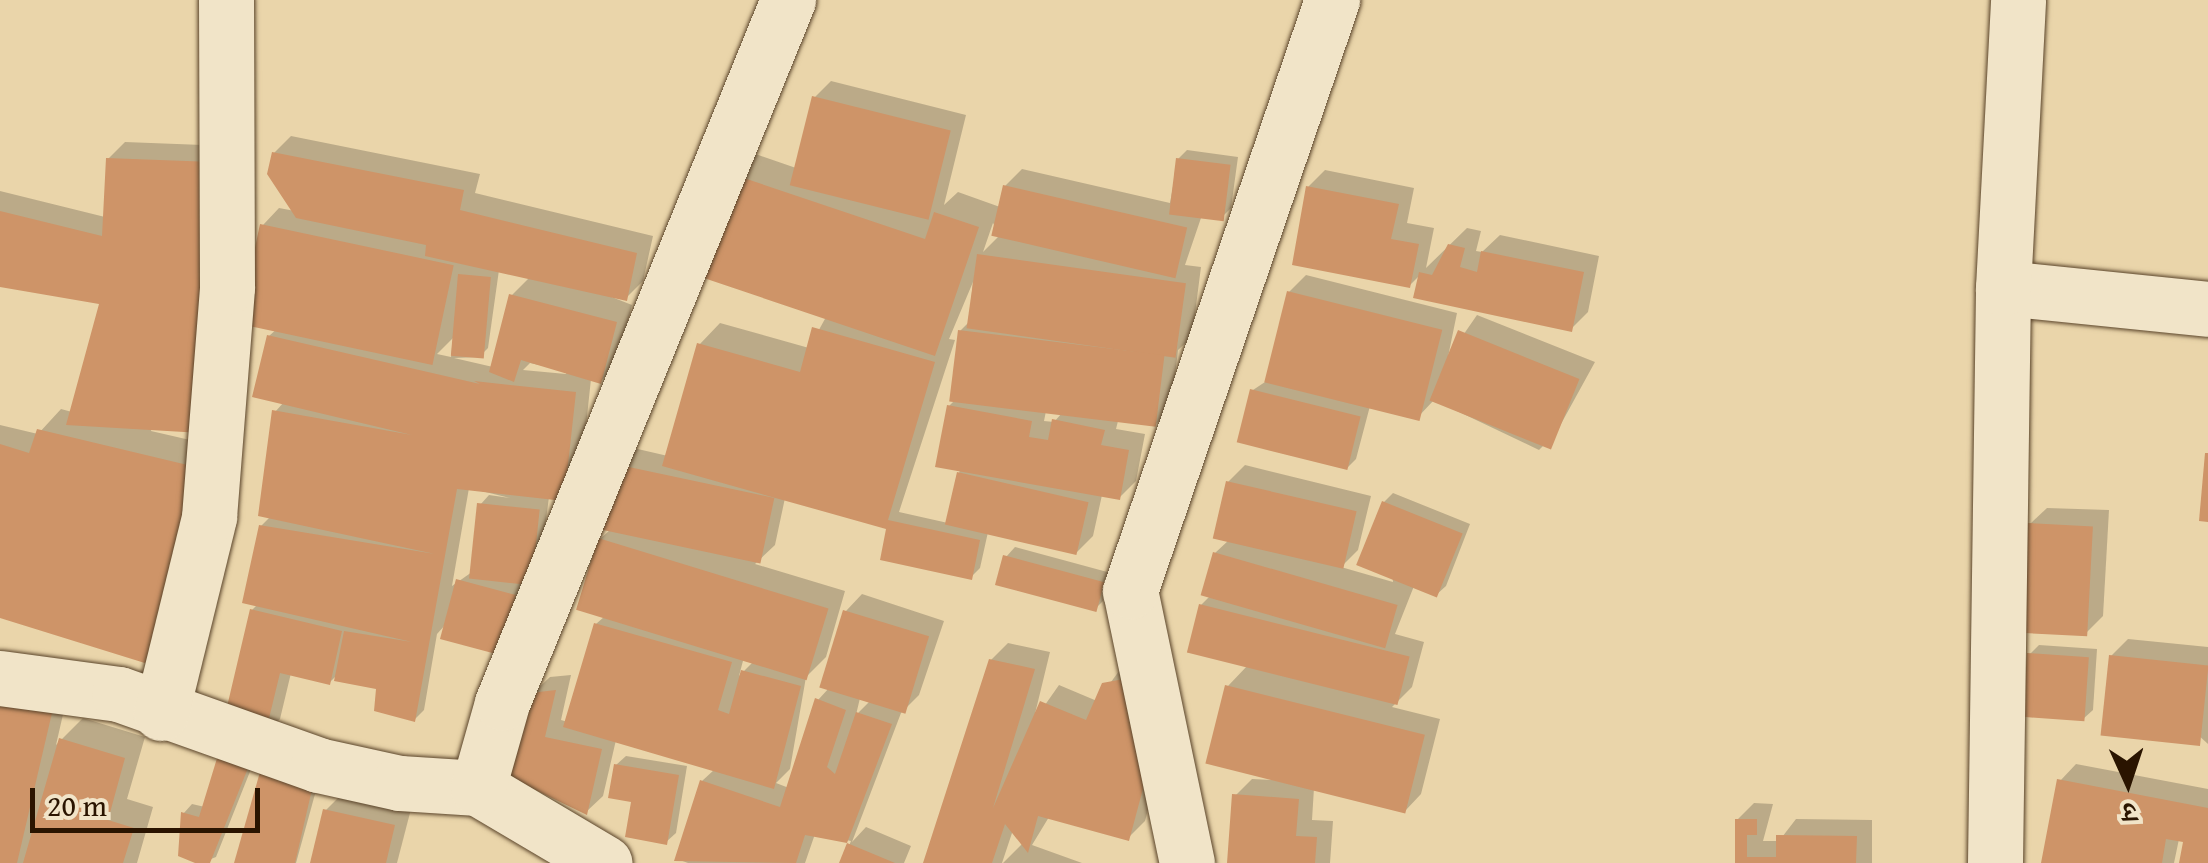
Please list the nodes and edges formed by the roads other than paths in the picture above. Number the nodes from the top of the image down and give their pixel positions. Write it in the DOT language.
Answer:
graph roads {
  1 [pos="226,0"];
  2 [pos="788,0"];
  3 [pos="1332,0"];
  4 [pos="2018,0"];
  5 [pos="2004,288"];
  6 [pos="2208,309"];
  7 [pos="0,678"];
  8 [pos="162,714"];
  9 [pos="478,788"];
  10 [pos="605,863"];
  11 [pos="1187,863"];
  12 [pos="1995,863"];
  1 -- 8 [label="street"];
  2 -- 9 [label="street"];
  3 -- 11 [label="street"];
  4 -- 5 [label="street"];
  5 -- 6 [label="street"];
  5 -- 12 [label="street"];
  7 -- 8 [label="street"];
  8 -- 9 [label="street"];
  9 -- 10 [label="street"];
}
